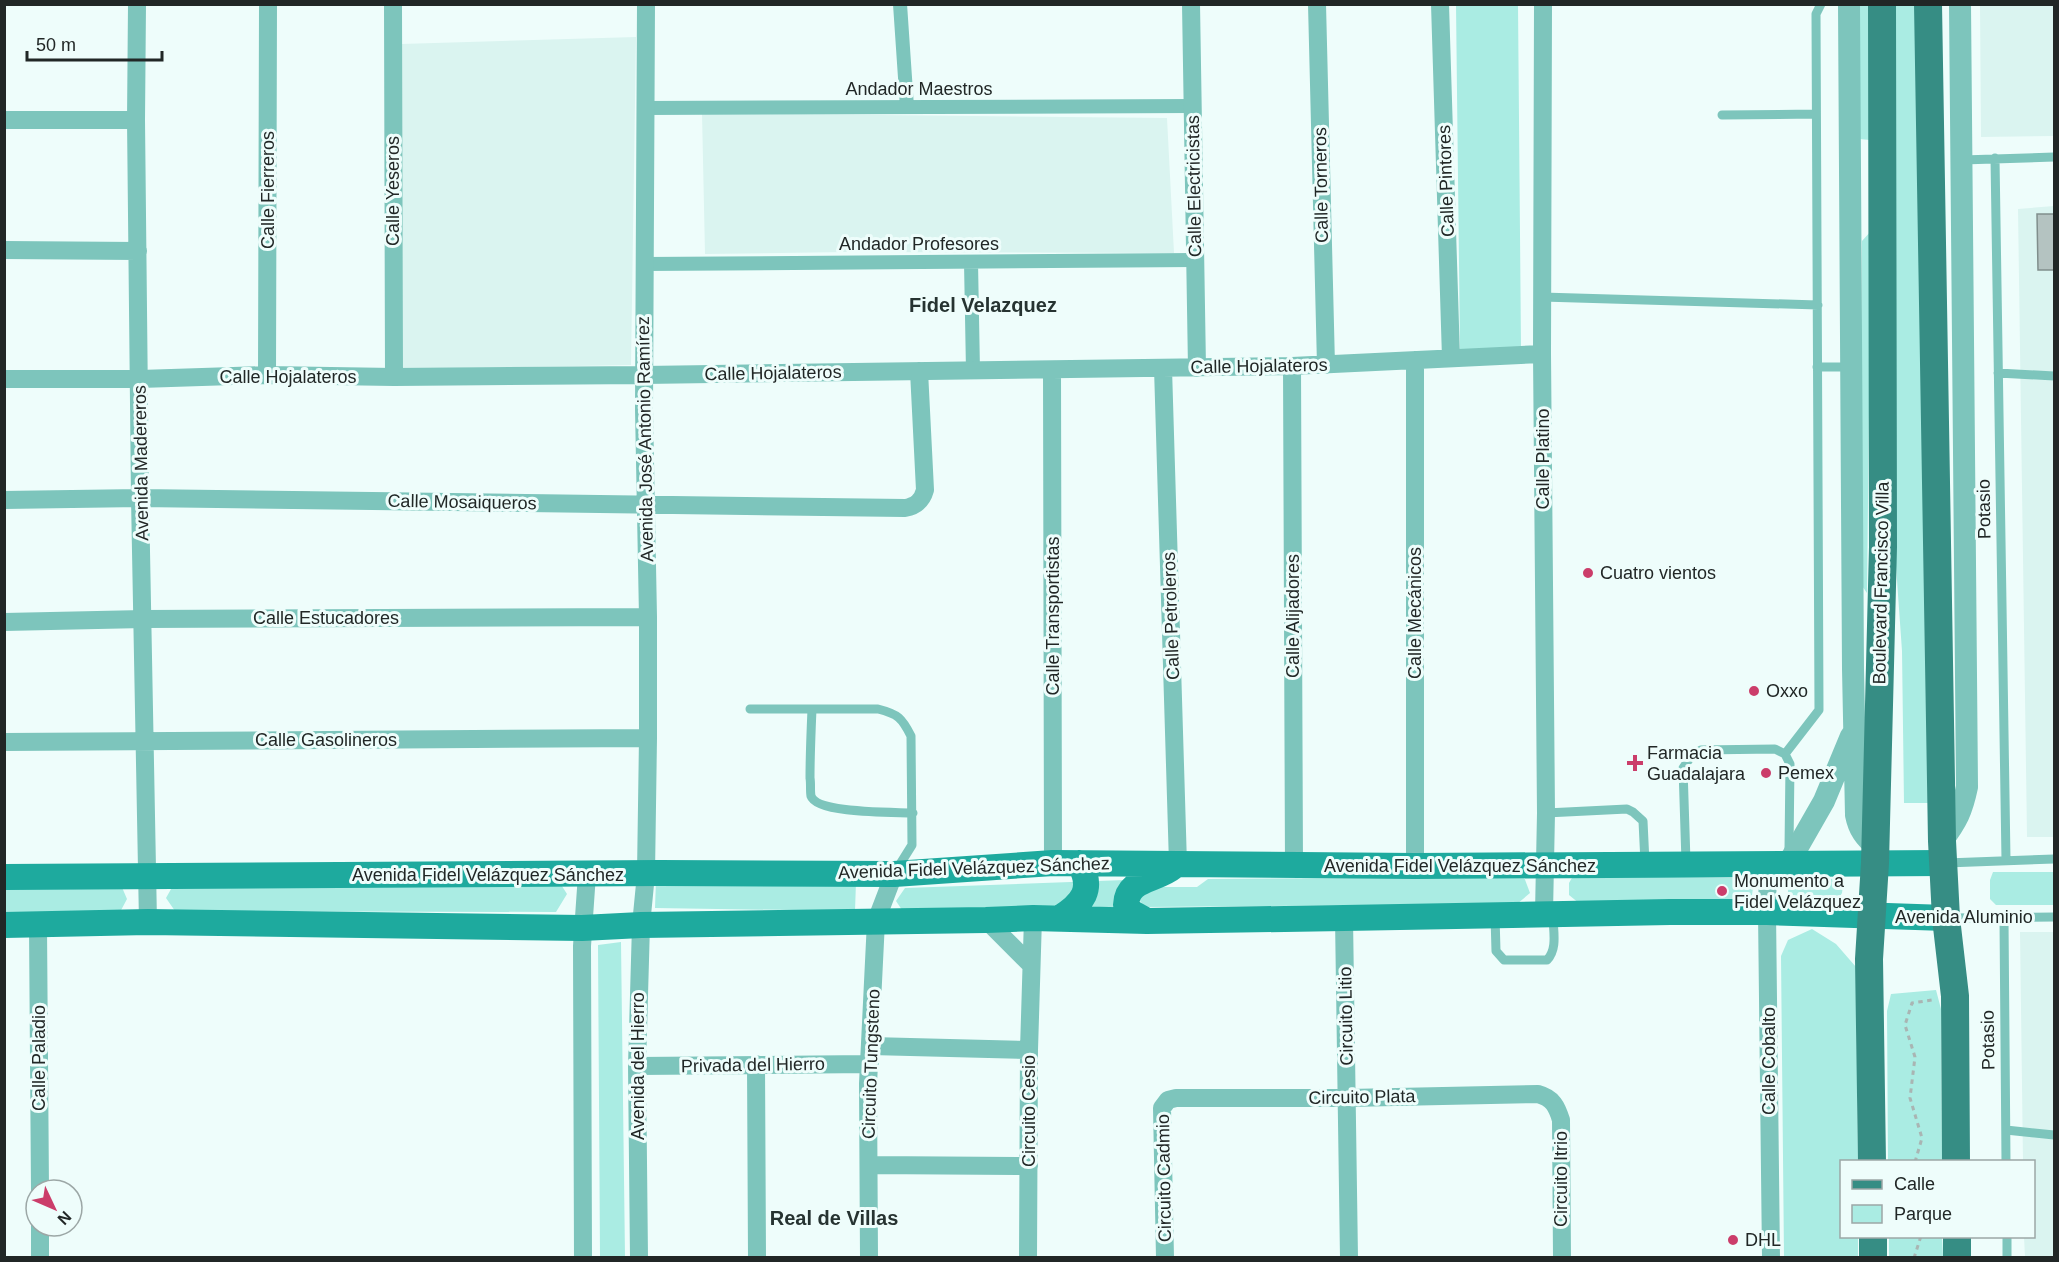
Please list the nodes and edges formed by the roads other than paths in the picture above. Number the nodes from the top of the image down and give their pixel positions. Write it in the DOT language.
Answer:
graph roads {
  1 [pos="137,4"];
  2 [pos="268,4"];
  3 [pos="393,4"];
  4 [pos="646,4"];
  5 [pos="900,4"];
  6 [pos="1191,4"];
  7 [pos="1317,4"];
  8 [pos="1440,4"];
  9 [pos="1543,4"];
  10 [pos="1821,4"];
  11 [pos="1849,4"];
  12 [pos="1882,4"];
  13 [pos="1928,4"];
  14 [pos="1960,4"];
  15 [pos="1193,106"];
  16 [pos="907,107"];
  17 [pos="645,108"];
  18 [pos="1816,114"];
  19 [pos="1722,115"];
  20 [pos="4,120"];
  21 [pos="136,120"];
  22 [pos="2055,157"];
  23 [pos="1995,158"];
  24 [pos="1962,160"];
  25 [pos="1850,189"];
  26 [pos="1882,189"];
  27 [pos="4,250"];
  28 [pos="138,251"];
  29 [pos="1195,260"];
  30 [pos="972,262"];
  31 [pos="644,264"];
  32 [pos="1542,297"];
  33 [pos="1818,305"];
  34 [pos="1542,354"];
  35 [pos="1451,358"];
  36 [pos="1415,360"];
  37 [pos="1326,365"];
  38 [pos="1292,366"];
  39 [pos="1817,367"];
  40 [pos="1851,367"];
  41 [pos="1163,368"];
  42 [pos="1197,368"];
  43 [pos="1052,370"];
  44 [pos="919,371"];
  45 [pos="973,371"];
  46 [pos="1998,373"];
  47 [pos="267,375"];
  48 [pos="644,375"];
  49 [pos="2055,376"];
  50 [pos="394,377"];
  51 [pos="4,379"];
  52 [pos="140,379"];
  53 [pos="140,498"];
  54 [pos="4,500"];
  55 [pos="645,505"];
  56 [pos="648,617"];
  57 [pos="144,619"];
  58 [pos="4,622"];
  59 [pos="750,709"];
  60 [pos="812,709"];
  61 [pos="1854,729"];
  62 [pos="648,738"];
  63 [pos="4,742"];
  64 [pos="146,742"];
  65 [pos="1785,754"];
  66 [pos="913,813"];
  67 [pos="1546,813"];
  68 [pos="1943,852"];
  69 [pos="1875,855"];
  70 [pos="2055,859"];
  71 [pos="2006,860"];
  72 [pos="1053,863"];
  73 [pos="1079,863"];
  74 [pos="1178,864"];
  75 [pos="1778,864"];
  76 [pos="1646,865"];
  77 [pos="1687,865"];
  78 [pos="1294,866"];
  79 [pos="1415,866"];
  80 [pos="1545,866"];
  81 [pos="587,874"];
  82 [pos="646,874"];
  83 [pos="894,874"];
  84 [pos="4,877"];
  85 [pos="147,877"];
  86 [pos="1767,912"];
  87 [pos="1549,914"];
  88 [pos="1495,916"];
  89 [pos="1873,917"];
  90 [pos="2055,917"];
  91 [pos="1034,918"];
  92 [pos="1060,918"];
  93 [pos="1344,918"];
  94 [pos="1946,918"];
  95 [pos="2004,919"];
  96 [pos="986,920"];
  97 [pos="876,921"];
  98 [pos="1147,921"];
  99 [pos="148,922"];
  100 [pos="4,925"];
  101 [pos="640,925"];
  102 [pos="38,926"];
  103 [pos="582,928"];
  104 [pos="1031,965"];
  105 [pos="1029,1050"];
  106 [pos="870,1055"];
  107 [pos="756,1064"];
  108 [pos="637,1066"];
  109 [pos="1348,1098"];
  110 [pos="1168,1100"];
  111 [pos="1553,1101"];
  112 [pos="2006,1130"];
  113 [pos="2055,1135"];
  114 [pos="1872,1160"];
  115 [pos="1956,1160"];
  116 [pos="2006,1160"];
  117 [pos="869,1165"];
  118 [pos="1029,1166"];
  119 [pos="40,1178"];
  120 [pos="40,1238"];
  121 [pos="1873,1238"];
  122 [pos="1957,1238"];
  123 [pos="2007,1238"];
  124 [pos="40,1257"];
  125 [pos="583,1257"];
  126 [pos="639,1257"];
  127 [pos="757,1257"];
  128 [pos="869,1257"];
  129 [pos="1029,1257"];
  130 [pos="1165,1257"];
  131 [pos="1349,1257"];
  132 [pos="1562,1257"];
  133 [pos="1771,1257"];
  134 [pos="1873,1257"];
  135 [pos="1957,1257"];
  136 [pos="2007,1257"];
  1 -- 21 [label="street, Avenida Madereros"];
  2 -- 47 [label="street, Calle Fierreros"];
  3 -- 50 [label="street, Calle Yeseros"];
  4 -- 17 [label="street, Avenida José Antonio Ramírez"];
  5 -- 16 [label="street"];
  6 -- 15 [label="street, Calle Electricistas"];
  7 -- 37 [label="street, Calle Torneros"];
  8 -- 35 [label="street, Calle Pintores"];
  9 -- 32 [label="street, Calle Platino"];
  10 -- 18 [label="lane"];
  11 -- 25 [label="street"];
  12 -- 26 [label="main road, Boulevard Francisco Villa"];
  13 -- 68 [label="main road"];
  14 -- 24 [label="street"];
  15 -- 16 [label="street, Andador Maestros"];
  15 -- 29 [label="street, Calle Electricistas"];
  16 -- 17 [label="street, Andador Maestros"];
  17 -- 31 [label="street, Avenida José Antonio Ramírez"];
  18 -- 19 [label="lane"];
  18 -- 33 [label="lane"];
  20 -- 21 [label="street"];
  21 -- 28 [label="street, Avenida Madereros"];
  22 -- 23 [label="lane"];
  23 -- 24 [label="lane"];
  23 -- 46 [label="lane, Potasio"];
  24 -- 68 [label="street"];
  25 -- 26 [label="street"];
  25 -- 40 [label="street"];
  26 -- 69 [label="main road, Boulevard Francisco Villa"];
  27 -- 28 [label="street"];
  28 -- 52 [label="street, Avenida Madereros"];
  29 -- 30 [label="street, Andador Profesores"];
  29 -- 42 [label="street, Calle Electricistas"];
  30 -- 31 [label="street, Andador Profesores"];
  30 -- 45 [label="street"];
  31 -- 48 [label="street, Avenida José Antonio Ramírez"];
  32 -- 33 [label="lane"];
  32 -- 34 [label="street, Calle Platino"];
  33 -- 39 [label="lane"];
  34 -- 35 [label="street, Calle Hojalateros"];
  34 -- 67 [label="street, Calle Platino"];
  35 -- 36 [label="street, Calle Hojalateros"];
  36 -- 37 [label="street, Calle Hojalateros"];
  36 -- 79 [label="street, Calle Mecánicos"];
  37 -- 38 [label="street, Calle Hojalateros"];
  38 -- 42 [label="street, Calle Hojalateros"];
  38 -- 78 [label="street, Calle Alijadores"];
  39 -- 40 [label="lane"];
  39 -- 65 [label="lane"];
  40 -- 61 [label="street"];
  41 -- 42 [label="street, Calle Hojalateros"];
  41 -- 43 [label="street, Calle Hojalateros"];
  41 -- 74 [label="street, Calle Petroleros"];
  43 -- 45 [label="street, Calle Hojalateros"];
  43 -- 72 [label="street, Calle Transportistas"];
  44 -- 45 [label="street, Calle Hojalateros"];
  44 -- 48 [label="street, Calle Hojalateros"];
  44 -- 55 [label="street, Calle Mosaiqueros"];
  46 -- 49 [label="lane"];
  46 -- 71 [label="lane, Potasio"];
  47 -- 50 [label="street, Calle Hojalateros"];
  47 -- 52 [label="street, Calle Hojalateros"];
  48 -- 50 [label="street, Calle Hojalateros"];
  48 -- 55 [label="street, Avenida José Antonio Ramírez"];
  51 -- 52 [label="street, Calle Hojalateros"];
  52 -- 53 [label="street, Avenida Madereros"];
  53 -- 54 [label="street, Calle Mosaiqueros"];
  53 -- 55 [label="street, Calle Mosaiqueros"];
  53 -- 57 [label="street, Avenida Madereros"];
  55 -- 56 [label="street, Avenida José Antonio Ramírez"];
  56 -- 57 [label="street, Calle Estucadores"];
  56 -- 62 [label="street, Avenida José Antonio Ramírez"];
  57 -- 58 [label="street, Calle Estucadores"];
  57 -- 64 [label="street, Avenida Madereros"];
  59 -- 60 [label="lane"];
  60 -- 66 [label="lane"];
  60 -- 66 [label="lane"];
  61 -- 69 [label="street"];
  61 -- 75 [label="street"];
  62 -- 64 [label="street, Calle Gasolineros"];
  62 -- 82 [label="street, Avenida José Antonio Ramírez"];
  63 -- 64 [label="street, Calle Gasolineros"];
  64 -- 85 [label="street, Avenida Madereros"];
  65 -- 75 [label="lane"];
  65 -- 77 [label="lane"];
  66 -- 83 [label="lane"];
  67 -- 76 [label="lane"];
  67 -- 80 [label="street, Calle Platino"];
  68 -- 69 [label="main road, Avenida Fidel Velázquez Sánchez"];
  68 -- 71 [label="lane"];
  68 -- 94 [label="main road"];
  69 -- 75 [label="main road, Avenida Fidel Velázquez Sánchez"];
  69 -- 89 [label="main road, Boulevard Francisco Villa"];
  70 -- 71 [label="lane"];
  72 -- 73 [label="main road, Avenida Fidel Velázquez Sánchez"];
  72 -- 83 [label="main road, Avenida Fidel Velázquez Sánchez"];
  73 -- 74 [label="main road, Avenida Fidel Velázquez Sánchez"];
  73 -- 92 [label="main road"];
  74 -- 78 [label="main road, Avenida Fidel Velázquez Sánchez"];
  74 -- 98 [label="main road"];
  75 -- 77 [label="main road, Avenida Fidel Velázquez Sánchez"];
  75 -- 86 [label="street, Calle Cobalto"];
  76 -- 77 [label="main road, Avenida Fidel Velázquez Sánchez"];
  76 -- 80 [label="main road, Avenida Fidel Velázquez Sánchez"];
  78 -- 79 [label="main road, Avenida Fidel Velázquez Sánchez"];
  79 -- 80 [label="main road, Avenida Fidel Velázquez Sánchez"];
  80 -- 87 [label="street, Calle Platino"];
  81 -- 82 [label="main road, Avenida Fidel Velázquez Sánchez"];
  81 -- 85 [label="main road, Avenida Fidel Velázquez Sánchez"];
  81 -- 103 [label="street"];
  82 -- 83 [label="main road, Avenida Fidel Velázquez Sánchez"];
  82 -- 101 [label="street, Avenida del Hierro"];
  83 -- 97 [label="street, Circuito Tungsteno"];
  84 -- 85 [label="main road, Avenida Fidel Velázquez Sánchez"];
  85 -- 99 [label="street, Avenida Madereros"];
  86 -- 87 [label="main road"];
  86 -- 89 [label="main road"];
  86 -- 133 [label="street, Calle Cobalto"];
  87 -- 88 [label="main road"];
  87 -- 88 [label="lane"];
  88 -- 93 [label="main road"];
  89 -- 94 [label="main road, Avenida Aluminio"];
  89 -- 114 [label="main road, Boulevard Francisco Villa"];
  90 -- 95 [label="lane, Avenida Aluminio"];
  91 -- 92 [label="main road"];
  91 -- 96 [label="main road"];
  91 -- 104 [label="street, Circuito Cesio"];
  92 -- 98 [label="main road"];
  93 -- 98 [label="main road"];
  93 -- 109 [label="street, Circuito Litio"];
  94 -- 95 [label="lane, Avenida Aluminio"];
  94 -- 115 [label="main road"];
  95 -- 112 [label="lane, Potasio"];
  96 -- 97 [label="main road"];
  96 -- 104 [label="street"];
  97 -- 101 [label="main road"];
  97 -- 106 [label="street, Circuito Tungsteno"];
  99 -- 102 [label="main road"];
  99 -- 103 [label="main road"];
  100 -- 102 [label="main road"];
  101 -- 103 [label="main road"];
  101 -- 108 [label="street, Avenida del Hierro"];
  102 -- 119 [label="street, Calle Paladio"];
  103 -- 125 [label="street"];
  104 -- 105 [label="street, Circuito Cesio"];
  105 -- 106 [label="street, Privada del Hierro"];
  105 -- 118 [label="street, Circuito Cesio"];
  106 -- 107 [label="street, Privada del Hierro"];
  106 -- 117 [label="street, Circuito Tungsteno"];
  107 -- 108 [label="street, Privada del Hierro"];
  107 -- 127 [label="street"];
  108 -- 126 [label="street, Avenida del Hierro"];
  109 -- 110 [label="street, Circuito Plata"];
  109 -- 111 [label="street, Circuito Plata"];
  109 -- 131 [label="street, Circuito Litio"];
  110 -- 130 [label="street, Circuito Cadmio"];
  111 -- 132 [label="street, Circuito Itrio"];
  112 -- 113 [label="lane"];
  112 -- 116 [label="lane, Potasio"];
  117 -- 118 [label="street"];
  117 -- 128 [label="street, Circuito Tungsteno"];
  118 -- 129 [label="street, Circuito Cesio"];
  120 -- 124 [label="street"];
  121 -- 134 [label="main road"];
  122 -- 135 [label="main road"];
  123 -- 136 [label="lane"];
}
